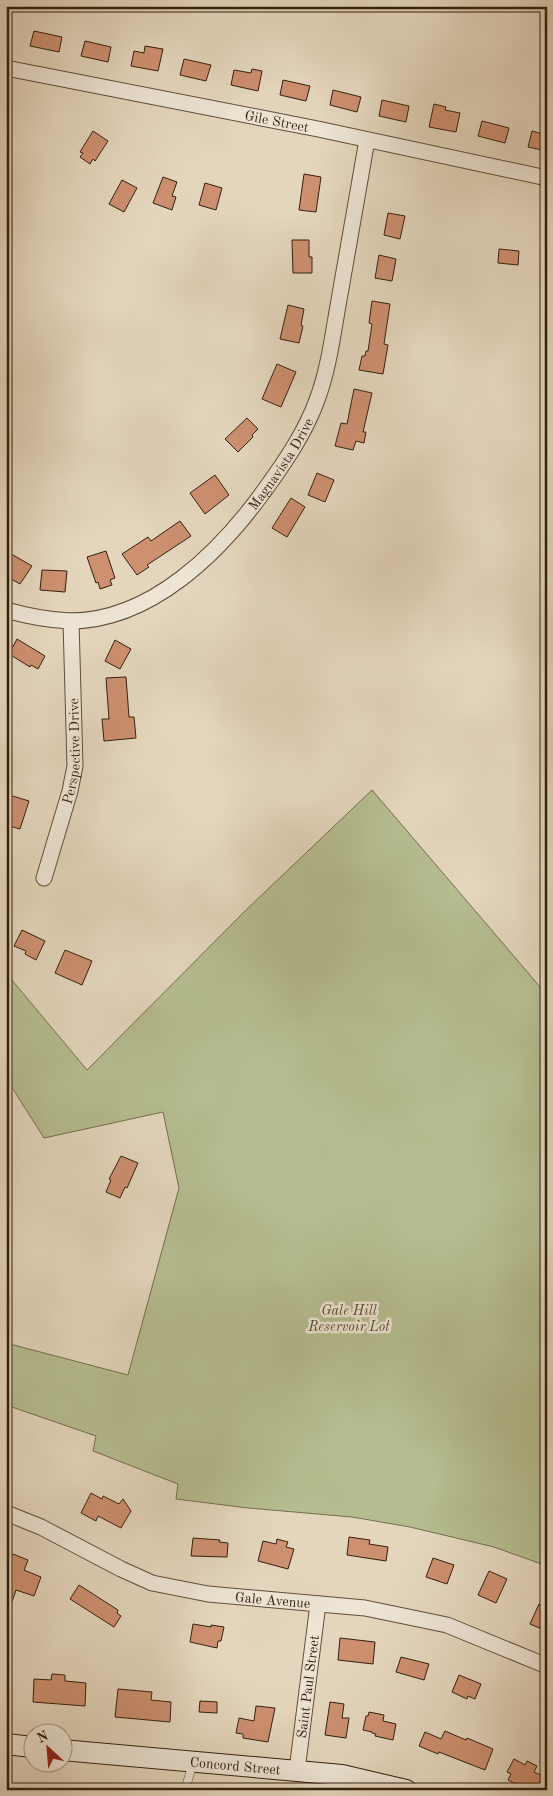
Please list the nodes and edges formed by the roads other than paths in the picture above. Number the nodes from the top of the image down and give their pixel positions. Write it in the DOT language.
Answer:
graph roads {
  1 [pos="6,68"];
  2 [pos="367,140"];
  3 [pos="547,178"];
  4 [pos="6,610"];
  5 [pos="71,621"];
  6 [pos="44,878"];
  7 [pos="6,1513"];
  8 [pos="318,1604"];
  9 [pos="547,1666"];
  10 [pos="6,1744"];
  11 [pos="22,1746"];
  12 [pos="72,1751"];
  13 [pos="194,1762"];
  14 [pos="297,1770"];
  15 [pos="185,1790"];
  16 [pos="406,1790"];
  1 -- 2 [label="street, Gile Street"];
  2 -- 3 [label="street, Gile Street"];
  2 -- 5 [label="street, Magnavista Drive"];
  4 -- 5 [label="street, Magnavista Drive"];
  5 -- 6 [label="street, Perspective Drive"];
  7 -- 8 [label="street, Gale Avenue"];
  8 -- 9 [label="street, Gale Avenue"];
  8 -- 14 [label="street, Saint Paul Street"];
  10 -- 11 [label="main road"];
  12 -- 13 [label="main road, Concord Street"];
  13 -- 14 [label="main road, Concord Street"];
  13 -- 15 [label="lane"];
  14 -- 16 [label="main road, Concord Street"];
}
